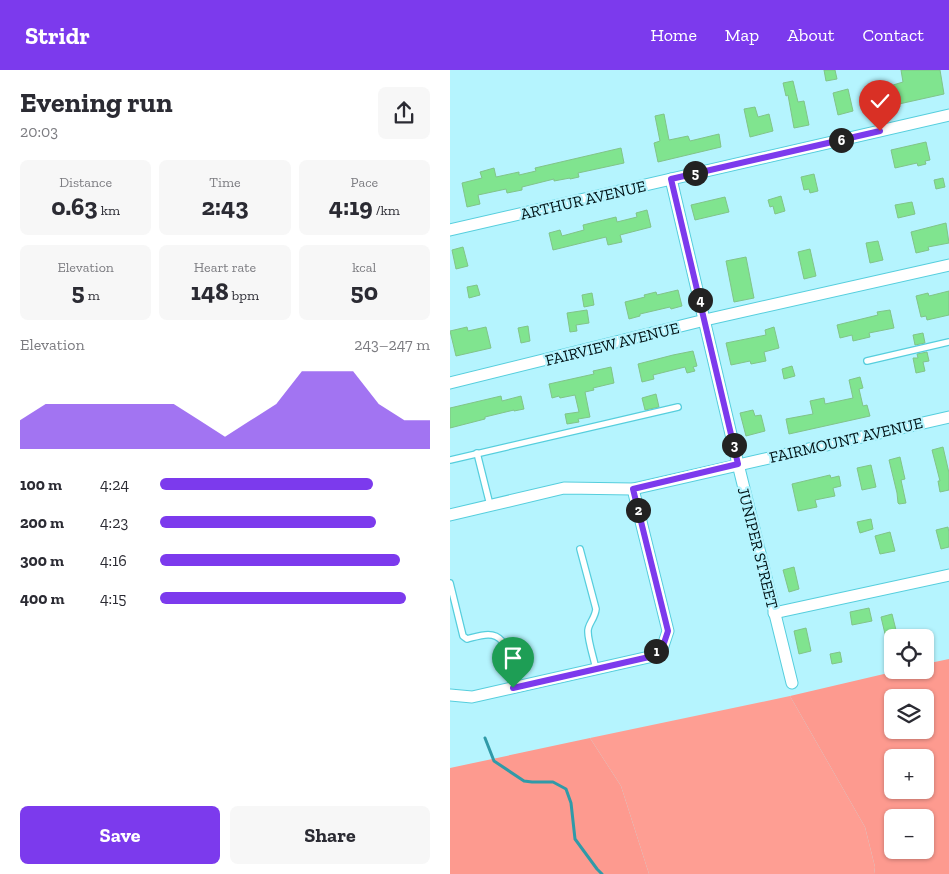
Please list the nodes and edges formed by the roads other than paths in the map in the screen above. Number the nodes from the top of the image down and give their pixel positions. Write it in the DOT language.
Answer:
graph roads {
  1 [pos="949,115"];
  2 [pos="671,179"];
  3 [pos="450,230"];
  4 [pos="949,265"];
  5 [pos="705,320"];
  6 [pos="949,342"];
  7 [pos="867,360"];
  8 [pos="450,384"];
  9 [pos="678,407"];
  10 [pos="949,417"];
  11 [pos="477,454"];
  12 [pos="450,460"];
  13 [pos="738,464"];
  14 [pos="633,489"];
  15 [pos="490,505"];
  16 [pos="450,515"];
  17 [pos="580,549"];
  18 [pos="949,575"];
  19 [pos="450,583"];
  20 [pos="774,613"];
  21 [pos="596,669"];
  22 [pos="792,683"];
  23 [pos="513,688"];
  24 [pos="450,695"];
  1 -- 2 [label="street, ARTHUR AVENUE"];
  2 -- 3 [label="street, ARTHUR AVENUE"];
  2 -- 5 [label="street, JUNIPER STREET"];
  4 -- 5 [label="street, FAIRVIEW AVENUE"];
  5 -- 8 [label="street, FAIRVIEW AVENUE"];
  5 -- 13 [label="street, JUNIPER STREET"];
  6 -- 7 [label="lane"];
  9 -- 11 [label="lane"];
  10 -- 13 [label="street, FAIRMOUNT AVENUE"];
  11 -- 12 [label="lane"];
  11 -- 15 [label="lane"];
  13 -- 14 [label="street, FAIRMOUNT AVENUE"];
  13 -- 20 [label="street, JUNIPER STREET"];
  14 -- 15 [label="street, FAIRMOUNT AVENUE"];
  14 -- 21 [label="street"];
  15 -- 16 [label="street, FAIRMOUNT AVENUE"];
  17 -- 21 [label="lane"];
  18 -- 20 [label="street"];
  19 -- 23 [label="lane"];
  20 -- 22 [label="street, JUNIPER STREET"];
  21 -- 23 [label="street"];
  23 -- 24 [label="street"];
}
